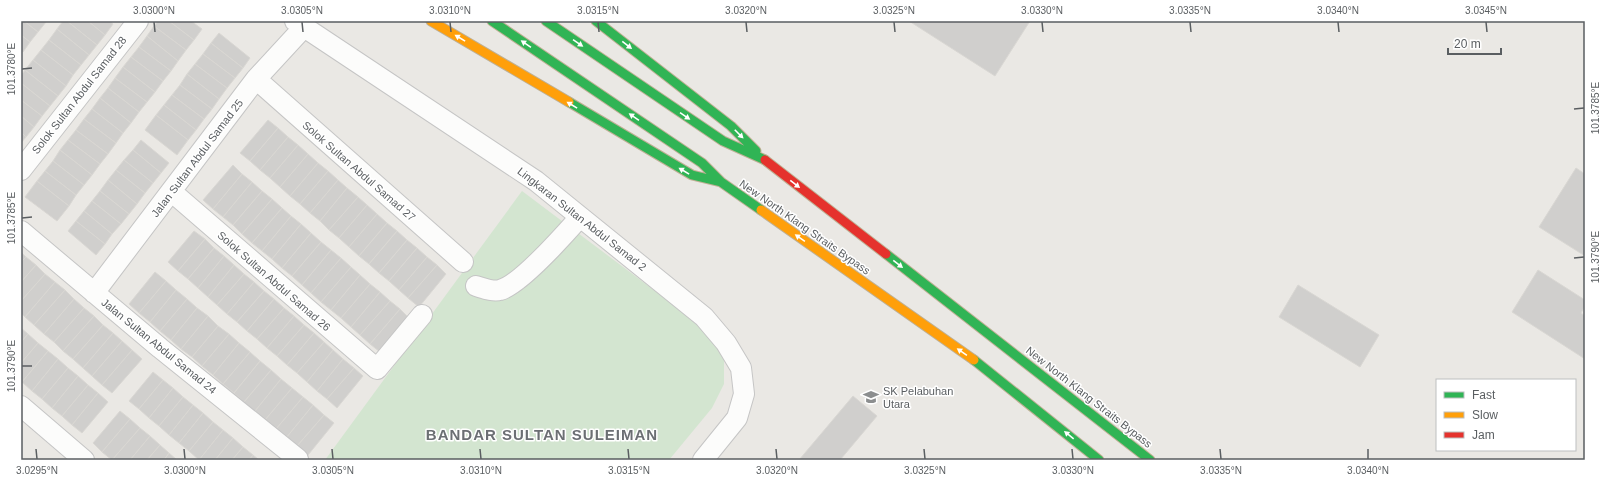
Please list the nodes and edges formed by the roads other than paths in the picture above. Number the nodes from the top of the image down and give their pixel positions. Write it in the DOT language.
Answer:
graph roads {
  1 [pos="138,21"];
  2 [pos="431,21"];
  3 [pos="492,21"];
  4 [pos="546,21"];
  5 [pos="596,21"];
  6 [pos="299,24"];
  7 [pos="256,79"];
  8 [pos="765,160"];
  9 [pos="21,170"];
  10 [pos="721,182"];
  11 [pos="172,192"];
  12 [pos="580,217"];
  13 [pos="21,231"];
  14 [pos="463,262"];
  15 [pos="476,286"];
  16 [pos="94,293"];
  17 [pos="422,315"];
  18 [pos="21,406"];
  19 [pos="298,459"];
  20 [pos="84,460"];
  21 [pos="703,460"];
  22 [pos="1099,460"];
  23 [pos="1150,460"];
  1 -- 9 [label="street, Solok Sultan Abdul Samad 28"];
  10 -- 2 [label="highway, one-way"];
  10 -- 3 [label="highway, New North Klang Straits Bypass, one-way"];
  4 -- 8 [label="highway, New North Klang Straits Bypass, one-way"];
  5 -- 8 [label="highway, one-way"];
  6 -- 7 [label="street, Jalan Sultan Abdul Samad 25"];
  6 -- 12 [label="street, Lingkaran Sultan Abdul Samad 2"];
  7 -- 11 [label="street, Jalan Sultan Abdul Samad 25"];
  7 -- 14 [label="street, Solok Sultan Abdul Samad 27"];
  8 -- 23 [label="highway, New North Klang Straits Bypass, one-way"];
  22 -- 10 [label="highway, New North Klang Straits Bypass, one-way"];
  11 -- 16 [label="street, Jalan Sultan Abdul Samad 25"];
  11 -- 17 [label="street, Solok Sultan Abdul Samad 26"];
  12 -- 15 [label="street"];
  12 -- 21 [label="street, Lingkaran Sultan Abdul Samad 2"];
  13 -- 16 [label="street, Jalan Sultan Abdul Samad 24"];
  16 -- 19 [label="street, Jalan Sultan Abdul Samad 24"];
  18 -- 20 [label="street"];
}
